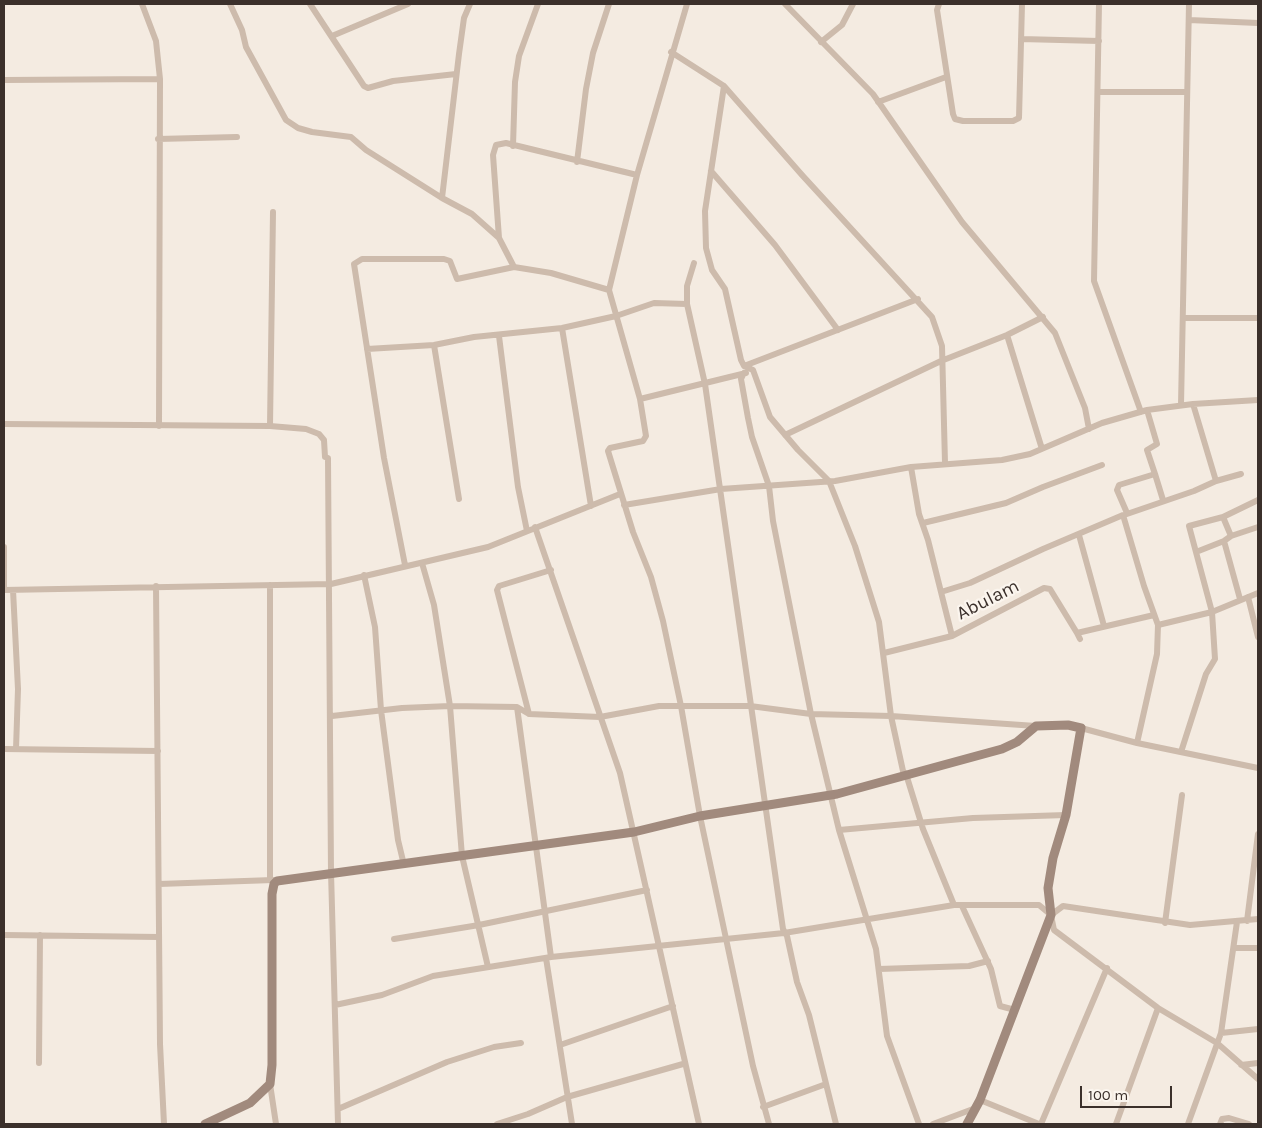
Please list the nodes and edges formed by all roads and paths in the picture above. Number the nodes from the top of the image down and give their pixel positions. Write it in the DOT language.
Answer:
graph roads {
  1 [pos="142,4"];
  2 [pos="230,4"];
  3 [pos="310,4"];
  4 [pos="408,4"];
  5 [pos="470,4"];
  6 [pos="538,4"];
  7 [pos="608,4"];
  8 [pos="686,4"];
  9 [pos="785,4"];
  10 [pos="853,4"];
  11 [pos="939,4"];
  12 [pos="1022,4"];
  13 [pos="1100,4"];
  14 [pos="1189,4"];
  15 [pos="1189,20"];
  16 [pos="1258,23"];
  17 [pos="332,36"];
  18 [pos="1021,39"];
  19 [pos="1099,41"];
  20 [pos="821,42"];
  21 [pos="671,52"];
  22 [pos="456,74"];
  23 [pos="946,77"];
  24 [pos="160,78"];
  25 [pos="4,80"];
  26 [pos="724,86"];
  27 [pos="1098,92"];
  28 [pos="1186,92"];
  29 [pos="878,102"];
  30 [pos="237,137"];
  31 [pos="158,138"];
  32 [pos="513,146"];
  33 [pos="577,162"];
  34 [pos="711,171"];
  35 [pos="636,174"];
  36 [pos="442,198"];
  37 [pos="273,212"];
  38 [pos="499,238"];
  39 [pos="694,263"];
  40 [pos="514,267"];
  41 [pos="609,290"];
  42 [pos="918,299"];
  43 [pos="687,304"];
  44 [pos="616,316"];
  45 [pos="1043,317"];
  46 [pos="1183,318"];
  47 [pos="1258,318"];
  48 [pos="562,328"];
  49 [pos="838,330"];
  50 [pos="1007,335"];
  51 [pos="499,336"];
  52 [pos="434,344"];
  53 [pos="367,349"];
  54 [pos="941,361"];
  55 [pos="744,366"];
  56 [pos="753,370"];
  57 [pos="744,374"];
  58 [pos="705,384"];
  59 [pos="640,399"];
  60 [pos="1258,400"];
  61 [pos="1193,404"];
  62 [pos="1181,405"];
  63 [pos="1144,411"];
  64 [pos="4,424"];
  65 [pos="159,426"];
  66 [pos="270,426"];
  67 [pos="1089,429"];
  68 [pos="785,435"];
  69 [pos="1042,449"];
  70 [pos="945,463"];
  71 [pos="1102,465"];
  72 [pos="911,467"];
  73 [pos="1154,474"];
  74 [pos="1241,474"];
  75 [pos="1216,480"];
  76 [pos="829,481"];
  77 [pos="770,486"];
  78 [pos="721,489"];
  79 [pos="620,494"];
  80 [pos="459,499"];
  81 [pos="1163,500"];
  82 [pos="1258,500"];
  83 [pos="624,505"];
  84 [pos="591,506"];
  85 [pos="1125,514"];
  86 [pos="1223,517"];
  87 [pos="923,524"];
  88 [pos="535,527"];
  89 [pos="1258,527"];
  90 [pos="527,531"];
  91 [pos="1079,535"];
  92 [pos="1231,536"];
  93 [pos="1224,541"];
  94 [pos="4,547"];
  95 [pos="1196,552"];
  96 [pos="422,563"];
  97 [pos="405,565"];
  98 [pos="551,570"];
  99 [pos="364,576"];
  100 [pos="331,584"];
  101 [pos="270,585"];
  102 [pos="156,586"];
  103 [pos="4,590"];
  104 [pos="13,590"];
  105 [pos="940,592"];
  106 [pos="1258,593"];
  107 [pos="1248,597"];
  108 [pos="1240,599"];
  109 [pos="1212,612"];
  110 [pos="1154,615"];
  111 [pos="1158,625"];
  112 [pos="1104,626"];
  113 [pos="952,636"];
  114 [pos="1258,637"];
  115 [pos="884,653"];
  116 [pos="450,706"];
  117 [pos="681,706"];
  118 [pos="750,706"];
  119 [pos="517,707"];
  120 [pos="381,710"];
  121 [pos="529,714"];
  122 [pos="811,714"];
  123 [pos="332,716"];
  124 [pos="600,716"];
  125 [pos="890,716"];
  126 [pos="1036,726"];
  127 [pos="1082,728"];
  128 [pos="1137,743"];
  129 [pos="4,749"];
  130 [pos="16,749"];
  131 [pos="158,751"];
  132 [pos="1181,752"];
  133 [pos="1258,768"];
  134 [pos="906,774"];
  135 [pos="831,795"];
  136 [pos="1182,795"];
  137 [pos="764,807"];
  138 [pos="1066,815"];
  139 [pos="700,816"];
  140 [pos="921,824"];
  141 [pos="839,830"];
  142 [pos="634,832"];
  143 [pos="1258,834"];
  144 [pos="535,844"];
  145 [pos="462,856"];
  146 [pos="404,864"];
  147 [pos="331,872"];
  148 [pos="273,880"];
  149 [pos="159,884"];
  150 [pos="647,890"];
  151 [pos="954,905"];
  152 [pos="962,906"];
  153 [pos="544,910"];
  154 [pos="1051,915"];
  155 [pos="1258,919"];
  156 [pos="867,920"];
  157 [pos="1247,921"];
  158 [pos="1165,922"];
  159 [pos="1237,922"];
  160 [pos="479,925"];
  161 [pos="784,932"];
  162 [pos="4,935"];
  163 [pos="40,935"];
  164 [pos="159,937"];
  165 [pos="726,937"];
  166 [pos="394,939"];
  167 [pos="660,945"];
  168 [pos="1234,948"];
  169 [pos="1258,948"];
  170 [pos="549,958"];
  171 [pos="988,961"];
  172 [pos="488,967"];
  173 [pos="1107,968"];
  174 [pos="879,969"];
  175 [pos="335,1005"];
  176 [pos="673,1006"];
  177 [pos="1158,1008"];
  178 [pos="1015,1010"];
  179 [pos="1258,1029"];
  180 [pos="1221,1032"];
  181 [pos="521,1043"];
  182 [pos="1217,1043"];
  183 [pos="560,1045"];
  184 [pos="40,1063"];
  185 [pos="1258,1063"];
  186 [pos="684,1064"];
  187 [pos="1241,1065"];
  188 [pos="1258,1079"];
  189 [pos="270,1084"];
  190 [pos="826,1084"];
  191 [pos="567,1096"];
  192 [pos="980,1100"];
  193 [pos="763,1107"];
  194 [pos="338,1109"];
  195 [pos="973,1109"];
  196 [pos="164,1124"];
  197 [pos="205,1124"];
  198 [pos="276,1124"];
  199 [pos="338,1124"];
  200 [pos="497,1124"];
  201 [pos="572,1124"];
  202 [pos="699,1124"];
  203 [pos="769,1124"];
  204 [pos="836,1124"];
  205 [pos="919,1124"];
  206 [pos="933,1124"];
  207 [pos="967,1124"];
  208 [pos="1040,1124"];
  209 [pos="1116,1124"];
  210 [pos="1188,1124"];
  211 [pos="1220,1124"];
  212 [pos="1249,1124"];
  1 -- 24 [label="street"];
  2 -- 36 [label="street"];
  3 -- 17 [label="street"];
  4 -- 17 [label="street"];
  5 -- 22 [label="street"];
  6 -- 32 [label="street"];
  7 -- 33 [label="street"];
  8 -- 21 [label="street"];
  9 -- 20 [label="street"];
  10 -- 20 [label="street"];
  11 -- 23 [label="street"];
  12 -- 18 [label="street"];
  13 -- 19 [label="street"];
  14 -- 15 [label="street"];
  15 -- 16 [label="street"];
  15 -- 28 [label="street"];
  17 -- 22 [label="street"];
  18 -- 19 [label="street"];
  18 -- 23 [label="street"];
  19 -- 27 [label="street"];
  20 -- 29 [label="street"];
  21 -- 26 [label="street"];
  21 -- 35 [label="street"];
  22 -- 36 [label="street"];
  23 -- 29 [label="street"];
  24 -- 25 [label="street"];
  24 -- 31 [label="street"];
  26 -- 34 [label="street"];
  26 -- 42 [label="street"];
  27 -- 28 [label="street"];
  27 -- 63 [label="street"];
  28 -- 46 [label="street"];
  29 -- 45 [label="street"];
  30 -- 31 [label="street"];
  31 -- 65 [label="street"];
  32 -- 33 [label="street"];
  32 -- 38 [label="street"];
  33 -- 35 [label="street"];
  34 -- 49 [label="street"];
  34 -- 55 [label="street"];
  35 -- 41 [label="street"];
  36 -- 38 [label="street"];
  37 -- 66 [label="street"];
  38 -- 40 [label="street"];
  39 -- 43 [label="street"];
  40 -- 41 [label="street"];
  40 -- 53 [label="street"];
  41 -- 44 [label="street"];
  42 -- 49 [label="street"];
  42 -- 54 [label="street"];
  43 -- 44 [label="street"];
  43 -- 58 [label="street"];
  44 -- 48 [label="street"];
  44 -- 59 [label="street"];
  45 -- 50 [label="street"];
  45 -- 67 [label="street"];
  46 -- 47 [label="street"];
  46 -- 62 [label="street"];
  48 -- 51 [label="street"];
  48 -- 84 [label="street"];
  49 -- 55 [label="street"];
  50 -- 54 [label="street"];
  50 -- 69 [label="street"];
  51 -- 52 [label="street"];
  51 -- 90 [label="street"];
  52 -- 53 [label="street"];
  52 -- 80 [label="street"];
  53 -- 97 [label="street"];
  54 -- 68 [label="street"];
  54 -- 70 [label="street"];
  55 -- 56 [label="street"];
  56 -- 57 [label="street"];
  56 -- 68 [label="street"];
  57 -- 58 [label="street"];
  57 -- 77 [label="street"];
  58 -- 59 [label="street"];
  58 -- 78 [label="street"];
  59 -- 79 [label="street"];
  60 -- 61 [label="street"];
  61 -- 62 [label="street"];
  61 -- 75 [label="street"];
  62 -- 63 [label="street"];
  63 -- 67 [label="street"];
  63 -- 73 [label="street"];
  64 -- 65 [label="street"];
  65 -- 66 [label="street"];
  66 -- 100 [label="street"];
  67 -- 69 [label="street"];
  68 -- 76 [label="street"];
  69 -- 70 [label="street"];
  70 -- 72 [label="street"];
  71 -- 87 [label="street"];
  72 -- 76 [label="street"];
  72 -- 87 [label="street"];
  73 -- 81 [label="street"];
  73 -- 85 [label="street"];
  74 -- 75 [label="street"];
  75 -- 81 [label="street"];
  76 -- 77 [label="street"];
  76 -- 115 [label="street"];
  77 -- 78 [label="street"];
  77 -- 122 [label="street"];
  78 -- 83 [label="street"];
  78 -- 118 [label="street"];
  79 -- 83 [label="street"];
  79 -- 84 [label="street"];
  81 -- 85 [label="street"];
  82 -- 86 [label="street"];
  83 -- 117 [label="street"];
  84 -- 88 [label="street"];
  85 -- 91 [label="street"];
  85 -- 110 [label="street"];
  86 -- 92 [label="street"];
  86 -- 95 [label="street"];
  87 -- 105 [label="street"];
  88 -- 90 [label="street"];
  88 -- 98 [label="street"];
  89 -- 92 [label="street"];
  90 -- 96 [label="street"];
  91 -- 105 [label="street"];
  91 -- 112 [label="street"];
  92 -- 93 [label="street"];
  93 -- 95 [label="street"];
  93 -- 108 [label="street"];
  94 -- 103 [label="street"];
  95 -- 109 [label="street"];
  96 -- 97 [label="street"];
  96 -- 116 [label="street"];
  97 -- 99 [label="street"];
  98 -- 121 [label="street"];
  98 -- 124 [label="street"];
  99 -- 100 [label="street"];
  99 -- 120 [label="street"];
  100 -- 101 [label="street"];
  100 -- 123 [label="street"];
  101 -- 102 [label="street"];
  101 -- 148 [label="street"];
  102 -- 104 [label="street"];
  102 -- 131 [label="street"];
  103 -- 104 [label="street"];
  104 -- 130 [label="street"];
  105 -- 113 [label="street"];
  106 -- 107 [label="street"];
  107 -- 108 [label="street"];
  107 -- 114 [label="street"];
  108 -- 109 [label="street"];
  109 -- 111 [label="street"];
  109 -- 132 [label="street"];
  110 -- 111 [label="street"];
  110 -- 112 [label="street"];
  111 -- 128 [label="street"];
  112 -- 113 [label="street, Abulam"];
  113 -- 115 [label="street, Abulam"];
  115 -- 125 [label="street"];
  116 -- 119 [label="street"];
  116 -- 120 [label="street"];
  116 -- 145 [label="street"];
  117 -- 118 [label="street"];
  117 -- 124 [label="street"];
  117 -- 139 [label="street"];
  118 -- 122 [label="street"];
  118 -- 137 [label="street"];
  119 -- 121 [label="street"];
  119 -- 144 [label="street"];
  120 -- 123 [label="street"];
  120 -- 146 [label="street"];
  121 -- 124 [label="street"];
  122 -- 125 [label="street"];
  122 -- 135 [label="street"];
  123 -- 147 [label="street"];
  124 -- 142 [label="street"];
  125 -- 126 [label="street"];
  125 -- 134 [label="street"];
  126 -- 127 [label="street"];
  126 -- 134 [label="street"];
  127 -- 128 [label="street"];
  127 -- 138 [label="street"];
  128 -- 132 [label="street"];
  129 -- 130 [label="street"];
  130 -- 131 [label="street"];
  131 -- 149 [label="street"];
  132 -- 133 [label="street"];
  134 -- 135 [label="street"];
  134 -- 140 [label="street"];
  135 -- 137 [label="street"];
  135 -- 141 [label="street"];
  136 -- 158 [label="street"];
  137 -- 139 [label="street"];
  137 -- 161 [label="street"];
  138 -- 140 [label="street"];
  138 -- 154 [label="street"];
  139 -- 142 [label="street"];
  139 -- 165 [label="street"];
  140 -- 141 [label="street"];
  140 -- 151 [label="street"];
  141 -- 156 [label="street"];
  142 -- 144 [label="street"];
  142 -- 150 [label="street"];
  143 -- 157 [label="street"];
  144 -- 145 [label="street"];
  144 -- 153 [label="street"];
  145 -- 146 [label="street"];
  145 -- 160 [label="street"];
  146 -- 147 [label="street"];
  147 -- 148 [label="street"];
  147 -- 175 [label="street"];
  148 -- 149 [label="street"];
  148 -- 189 [label="street"];
  149 -- 164 [label="street"];
  150 -- 153 [label="street"];
  150 -- 167 [label="street"];
  151 -- 152 [label="street"];
  151 -- 156 [label="street"];
  152 -- 154 [label="street"];
  152 -- 171 [label="street"];
  153 -- 160 [label="street"];
  153 -- 170 [label="street"];
  154 -- 158 [label="street"];
  154 -- 173 [label="street"];
  154 -- 178 [label="street"];
  155 -- 157 [label="street"];
  156 -- 161 [label="street"];
  156 -- 174 [label="street"];
  157 -- 159 [label="street"];
  158 -- 159 [label="street"];
  159 -- 168 [label="street"];
  160 -- 166 [label="street"];
  160 -- 172 [label="street"];
  161 -- 165 [label="street"];
  161 -- 190 [label="street"];
  162 -- 163 [label="street"];
  163 -- 164 [label="street"];
  163 -- 184 [label="street"];
  164 -- 196 [label="street"];
  165 -- 167 [label="street"];
  165 -- 193 [label="street"];
  167 -- 170 [label="street"];
  167 -- 176 [label="street"];
  168 -- 169 [label="street"];
  168 -- 180 [label="street"];
  170 -- 172 [label="street"];
  170 -- 183 [label="street"];
  171 -- 174 [label="street"];
  171 -- 178 [label="street"];
  172 -- 175 [label="street"];
  173 -- 177 [label="street"];
  173 -- 208 [label="street"];
  174 -- 205 [label="street"];
  175 -- 194 [label="street"];
  176 -- 183 [label="street"];
  176 -- 186 [label="street"];
  177 -- 182 [label="street"];
  177 -- 209 [label="street"];
  178 -- 192 [label="street"];
  179 -- 180 [label="street"];
  180 -- 182 [label="street"];
  181 -- 194 [label="street"];
  182 -- 187 [label="street"];
  182 -- 210 [label="street"];
  183 -- 191 [label="street"];
  185 -- 187 [label="street"];
  186 -- 191 [label="street"];
  186 -- 202 [label="street"];
  187 -- 188 [label="street"];
  189 -- 197 [label="street"];
  189 -- 198 [label="street"];
  190 -- 193 [label="street"];
  190 -- 204 [label="street"];
  191 -- 200 [label="street"];
  191 -- 201 [label="street"];
  192 -- 195 [label="street"];
  192 -- 208 [label="street"];
  193 -- 203 [label="street"];
  194 -- 199 [label="street"];
  195 -- 206 [label="street"];
  195 -- 207 [label="street"];
  211 -- 212 [label="street"];
}
